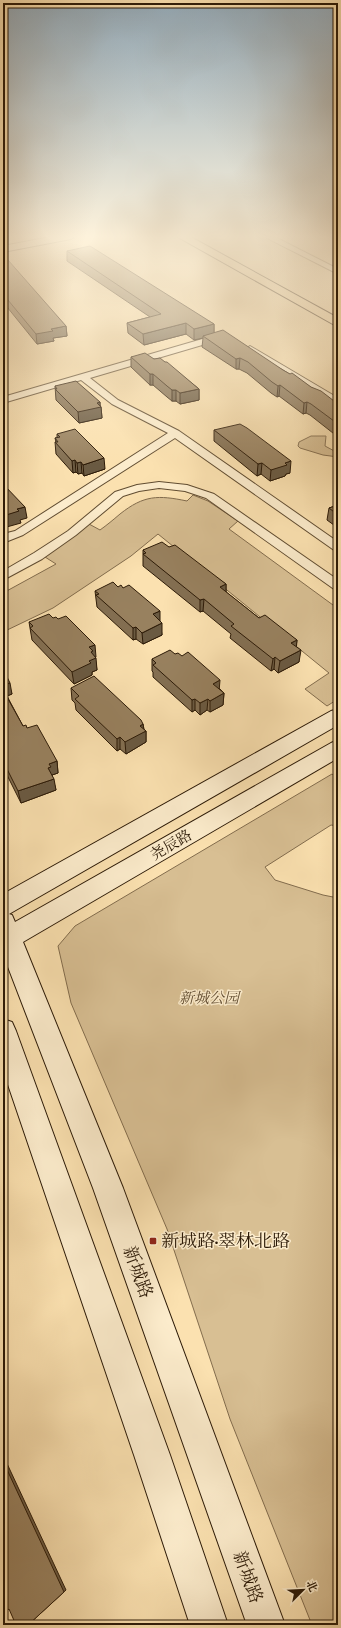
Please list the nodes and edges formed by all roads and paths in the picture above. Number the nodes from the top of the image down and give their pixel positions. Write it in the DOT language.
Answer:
graph roads {
  1 [pos="318,312"];
  2 [pos="338,323"];
  3 [pos="83,377"];
  4 [pos="3,400"];
  5 [pos="338,402"];
  6 [pos="175,433"];
  7 [pos="3,536"];
  8 [pos="338,547"];
  9 [pos="3,576"];
  10 [pos="338,586"];
  11 [pos="338,716"];
  12 [pos="338,748"];
  13 [pos="3,906"];
  14 [pos="5,934"];
  15 [pos="3,1030"];
  16 [pos="210,1625"];
  17 [pos="266,1625"];
  1 -- 2 [label="main road"];
  3 -- 4 [label="street"];
  3 -- 5 [label="street"];
  3 -- 6 [label="street"];
  6 -- 7 [label="street"];
  6 -- 8 [label="street"];
  9 -- 10 [label="street"];
  11 -- 13 [label="main road, 尧辰路"];
  12 -- 14 [label="main road, 尧辰路"];
  14 -- 17 [label="main road, 新城路"];
  15 -- 16 [label="main road"];
}
